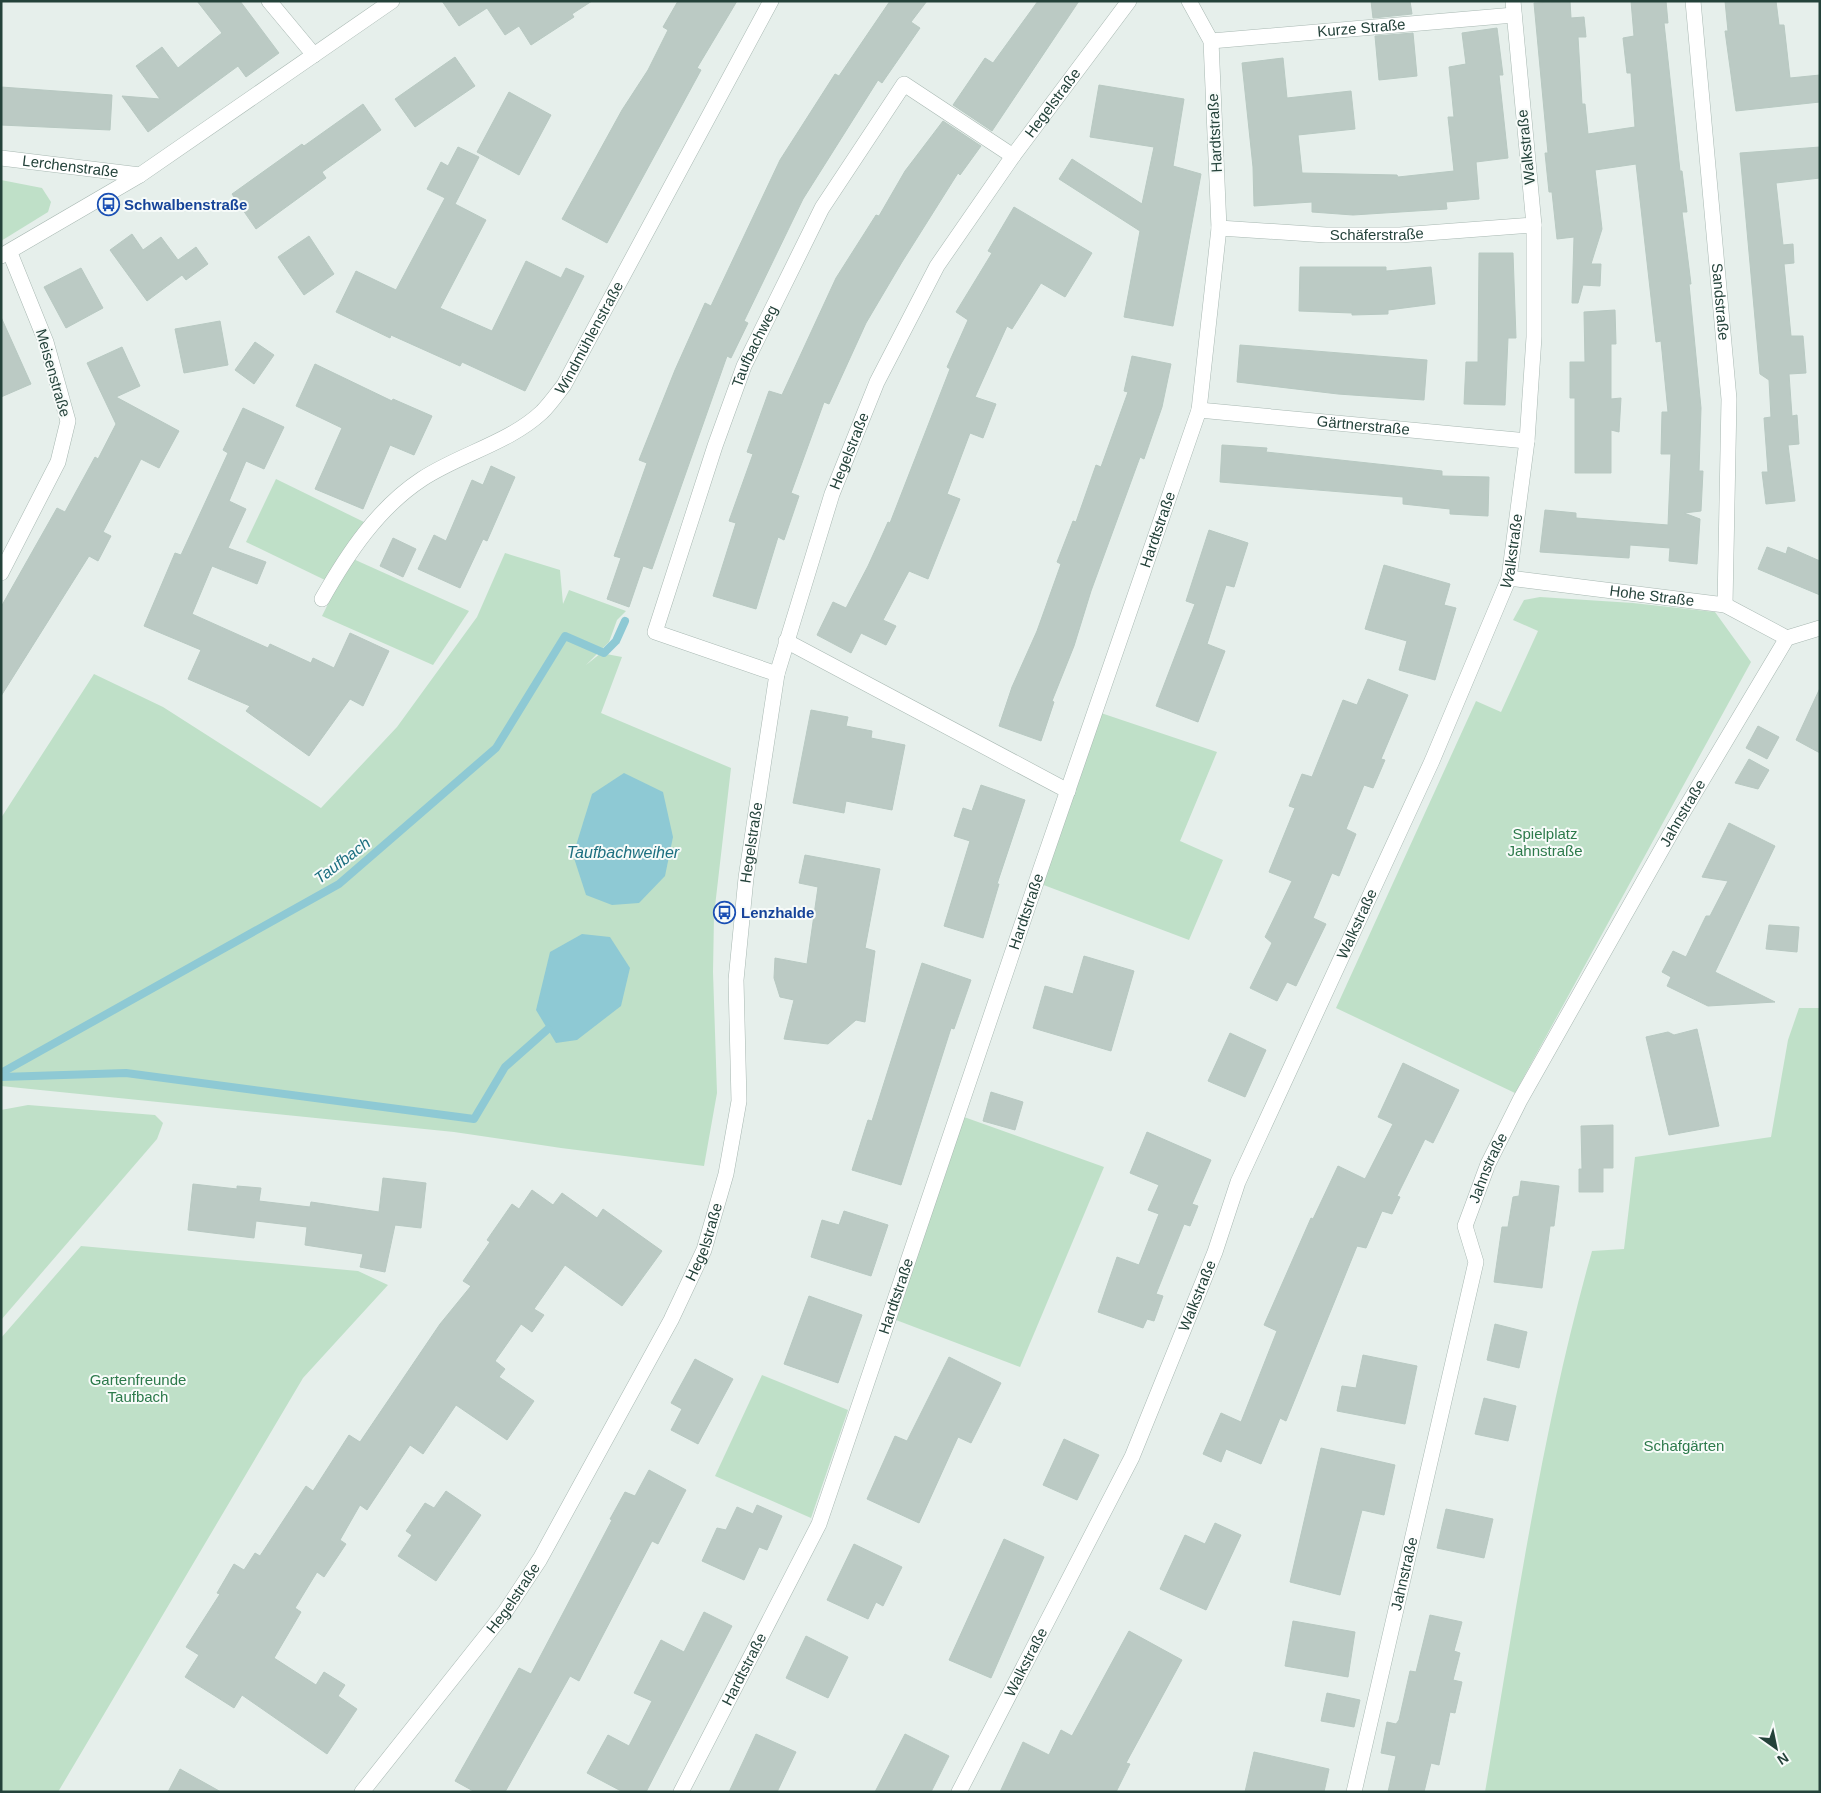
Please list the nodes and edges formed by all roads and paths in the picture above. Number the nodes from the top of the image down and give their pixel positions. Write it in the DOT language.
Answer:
graph roads {
  1 [pos="269,1"];
  2 [pos="392,1"];
  3 [pos="771,1"];
  4 [pos="1129,1"];
  5 [pos="1189,1"];
  6 [pos="1693,1"];
  7 [pos="1513,8"];
  8 [pos="1211,41"];
  9 [pos="314,55"];
  10 [pos="1012,156"];
  11 [pos="1,158"];
  12 [pos="140,175"];
  13 [pos="1534,225"];
  14 [pos="1219,228"];
  15 [pos="6,255"];
  16 [pos="1199,410"];
  17 [pos="1527,441"];
  18 [pos="1,574"];
  19 [pos="1510,578"];
  20 [pos="322,599"];
  21 [pos="1725,605"];
  22 [pos="1820,628"];
  23 [pos="1787,638"];
  24 [pos="786,641"];
  25 [pos="777,674"];
  26 [pos="1068,791"];
  27 [pos="362,1792"];
  28 [pos="681,1792"];
  29 [pos="959,1792"];
  30 [pos="1354,1792"];
  1 -- 9 [label="street"];
  2 -- 9 [label="street"];
  3 -- 20 [label="street, Windmühlenstraße"];
  4 -- 10 [label="street, Hegelstraße"];
  5 -- 8 [label="street, Hardtstraße"];
  6 -- 21 [label="street, Sandstraße"];
  7 -- 8 [label="street, Kurze Straße"];
  7 -- 13 [label="street, Walkstraße"];
  8 -- 14 [label="street, Hardtstraße"];
  9 -- 12 [label="street"];
  10 -- 24 [label="street, Hegelstraße"];
  10 -- 25 [label="street, Taufbachweg"];
  11 -- 12 [label="street, Lerchenstraße"];
  12 -- 15 [label="street"];
  13 -- 14 [label="street, Schäferstraße"];
  13 -- 17 [label="street, Walkstraße"];
  14 -- 16 [label="street, Hardtstraße"];
  15 -- 18 [label="street, Meisenstraße"];
  16 -- 17 [label="street, Gärtnerstraße"];
  16 -- 26 [label="street, Hardtstraße"];
  17 -- 19 [label="street, Walkstraße"];
  19 -- 21 [label="street, Hohe Straße"];
  19 -- 29 [label="street, Walkstraße"];
  21 -- 23 [label="street, Hohe Straße"];
  22 -- 23 [label="street"];
  23 -- 30 [label="street, Jahnstraße"];
  24 -- 25 [label="street, Hegelstraße"];
  24 -- 26 [label="street"];
  25 -- 27 [label="street, Hegelstraße"];
  26 -- 28 [label="street, Hardtstraße"];
}
